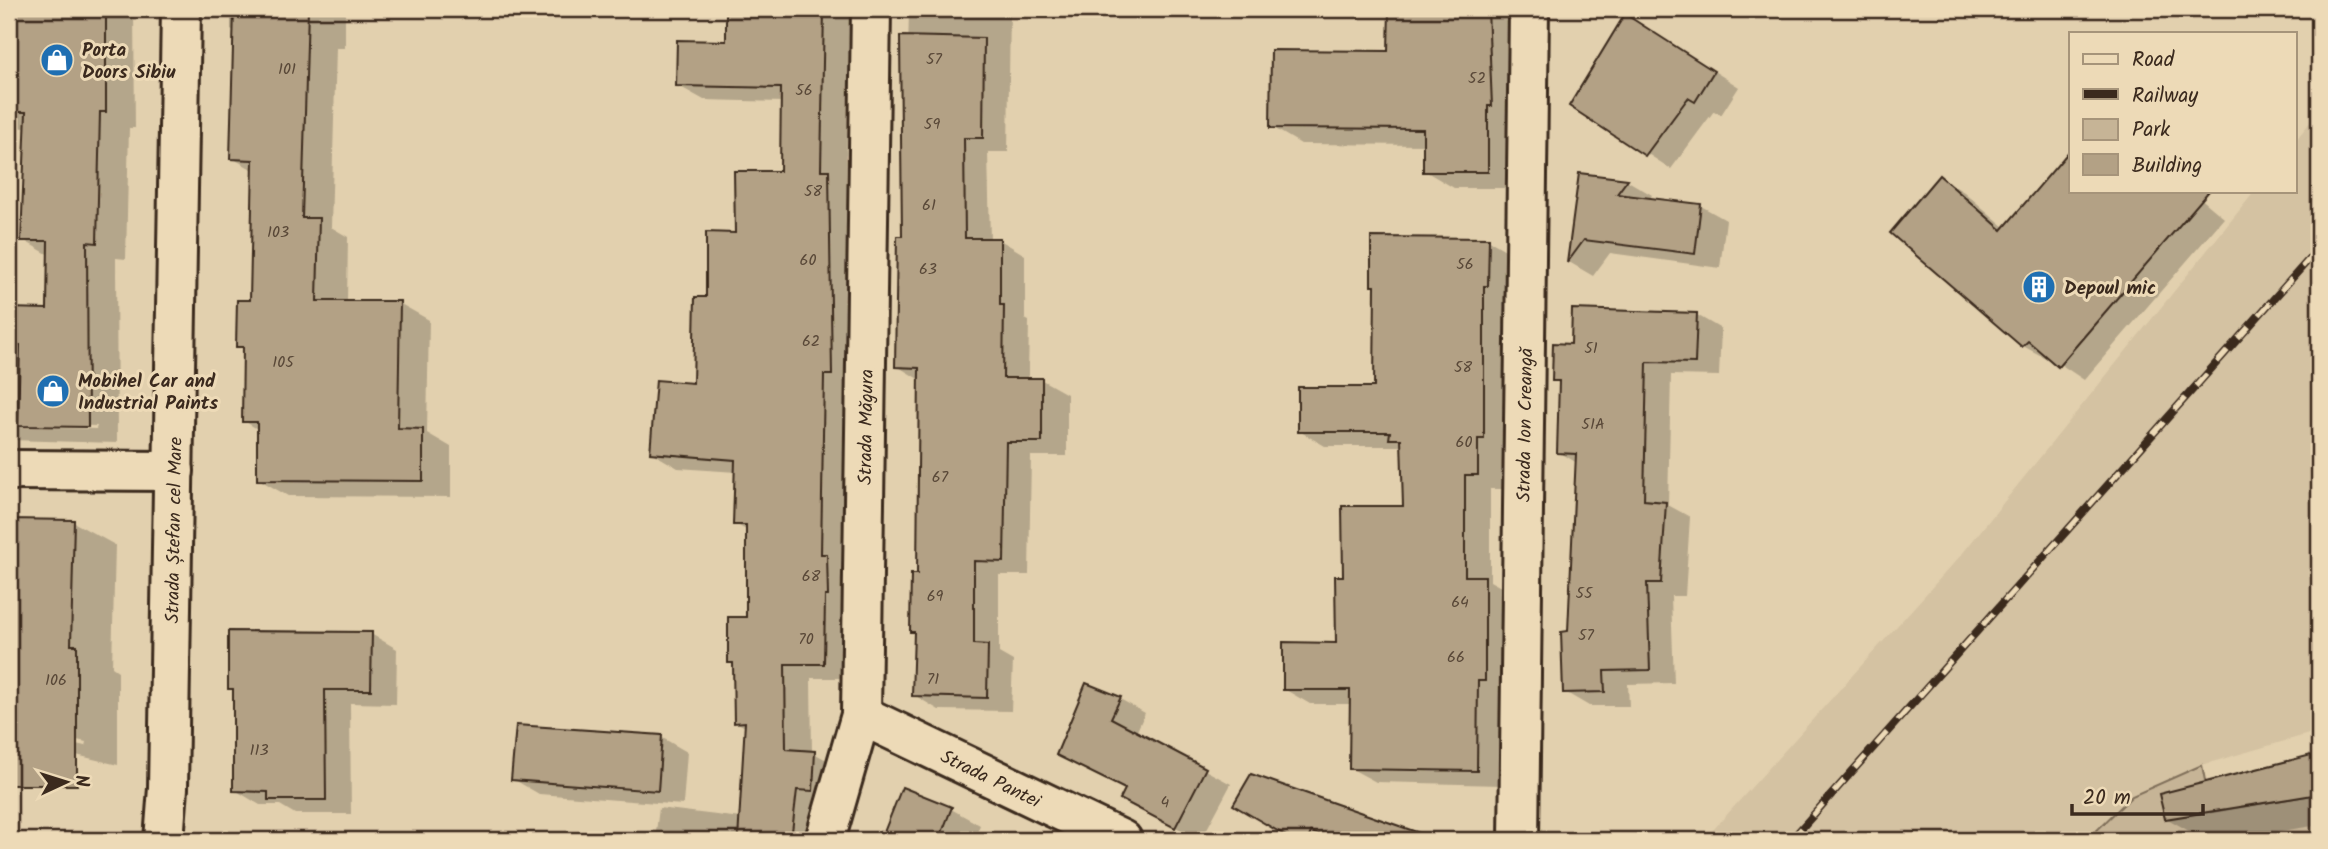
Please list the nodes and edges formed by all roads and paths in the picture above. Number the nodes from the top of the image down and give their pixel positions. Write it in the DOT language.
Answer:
graph roads {
  1 [pos="181,9"];
  2 [pos="871,9"];
  3 [pos="1529,9"];
  4 [pos="9,470"];
  5 [pos="174,471"];
  6 [pos="861,715"];
  7 [pos="164,840"];
  8 [pos="825,840"];
  9 [pos="1122,840"];
  10 [pos="1519,840"];
  1 -- 5 [label="street, Strada Ștefan cel Mare"];
  2 -- 6 [label="street, Strada Măgura"];
  3 -- 10 [label="street, Strada Ion Creangă"];
  4 -- 5 [label="street"];
  5 -- 7 [label="street, Strada Ștefan cel Mare"];
  6 -- 8 [label="street, Strada Măgura"];
  6 -- 9 [label="street, Strada Pantei"];
}
